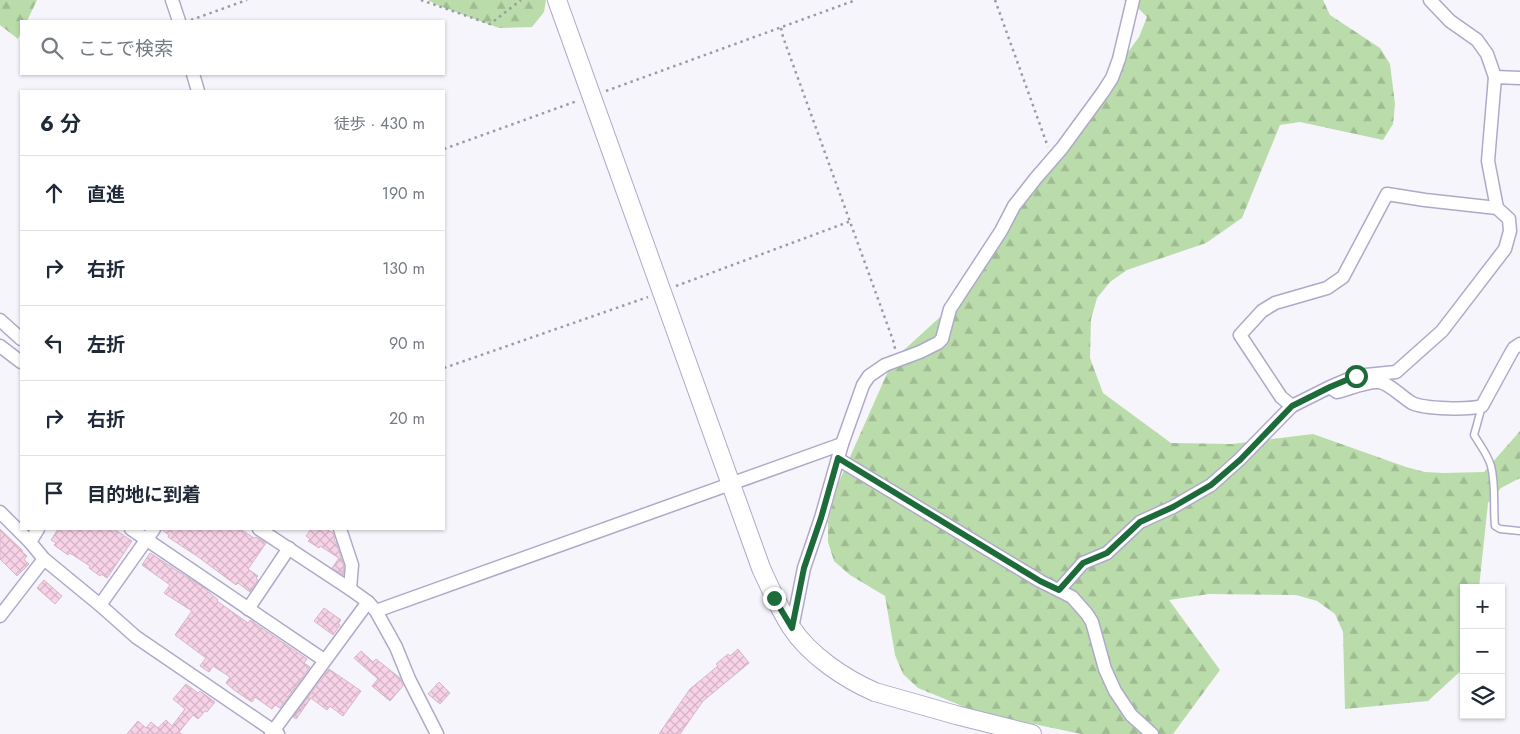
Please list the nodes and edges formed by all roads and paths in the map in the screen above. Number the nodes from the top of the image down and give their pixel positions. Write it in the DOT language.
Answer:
graph roads {
  1 [pos="172,0"];
  2 [pos="247,0"];
  3 [pos="421,0"];
  4 [pos="522,0"];
  5 [pos="556,0"];
  6 [pos="854,0"];
  7 [pos="995,0"];
  8 [pos="1132,0"];
  9 [pos="1430,0"];
  10 [pos="179,20"];
  11 [pos="191,20"];
  12 [pos="782,28"];
  13 [pos="194,75"];
  14 [pos="1496,77"];
  15 [pos="1520,78"];
  16 [pos="198,90"];
  17 [pos="591,97"];
  18 [pos="445,149"];
  19 [pos="1053,160"];
  20 [pos="1497,208"];
  21 [pos="1514,218"];
  22 [pos="851,221"];
  23 [pos="663,291"];
  24 [pos="0,320"];
  25 [pos="20,338"];
  26 [pos="1520,344"];
  27 [pos="0,346"];
  28 [pos="897,360"];
  29 [pos="20,361"];
  30 [pos="445,368"];
  31 [pos="1330,387"];
  32 [pos="1292,406"];
  33 [pos="1482,406"];
  34 [pos="842,444"];
  35 [pos="838,458"];
  36 [pos="731,484"];
  37 [pos="0,512"];
  38 [pos="37,530"];
  39 [pos="135,530"];
  40 [pos="261,530"];
  41 [pos="340,530"];
  42 [pos="1520,531"];
  43 [pos="150,534"];
  44 [pos="30,542"];
  45 [pos="289,548"];
  46 [pos="44,559"];
  47 [pos="350,589"];
  48 [pos="1059,590"];
  49 [pos="100,605"];
  50 [pos="372,606"];
  51 [pos="248,609"];
  52 [pos="0,616"];
  53 [pos="792,628"];
  54 [pos="324,660"];
  55 [pos="274,733"];
  56 [pos="437,734"];
  57 [pos="1032,734"];
  58 [pos="1152,734"];
  1 -- 10 [label="street"];
  2 -- 11 [label="path"];
  3 -- 4 [label="path"];
  5 -- 17 [label="street"];
  6 -- 12 [label="path"];
  7 -- 19 [label="path"];
  8 -- 19 [label="street"];
  9 -- 14 [label="street"];
  12 -- 17 [label="path"];
  12 -- 22 [label="path"];
  13 -- 16 [label="street"];
  14 -- 15 [label="street"];
  14 -- 20 [label="street"];
  17 -- 18 [label="path"];
  17 -- 23 [label="street"];
  19 -- 28 [label="street"];
  20 -- 21 [label="street"];
  20 -- 32 [label="street"];
  21 -- 31 [label="street"];
  22 -- 23 [label="path"];
  22 -- 28 [label="path"];
  23 -- 30 [label="path"];
  23 -- 36 [label="street"];
  24 -- 25 [label="street"];
  26 -- 33 [label="street"];
  27 -- 29 [label="street"];
  28 -- 34 [label="street"];
  31 -- 32 [label="street"];
  31 -- 33 [label="street"];
  32 -- 48 [label="street"];
  33 -- 42 [label="lane"];
  34 -- 35 [label="street"];
  34 -- 36 [label="street"];
  35 -- 48 [label="street"];
  35 -- 53 [label="street"];
  36 -- 50 [label="street"];
  36 -- 53 [label="street"];
  37 -- 44 [label="street"];
  38 -- 44 [label="street"];
  39 -- 43 [label="street"];
  40 -- 45 [label="street"];
  41 -- 47 [label="street"];
  43 -- 49 [label="street"];
  43 -- 51 [label="street"];
  44 -- 46 [label="street"];
  45 -- 47 [label="street"];
  45 -- 51 [label="street"];
  46 -- 49 [label="street"];
  46 -- 52 [label="street"];
  47 -- 50 [label="street"];
  48 -- 58 [label="street"];
  49 -- 55 [label="street"];
  50 -- 54 [label="street"];
  50 -- 56 [label="street"];
  51 -- 54 [label="street"];
  53 -- 57 [label="street"];
  54 -- 55 [label="street"];
}
